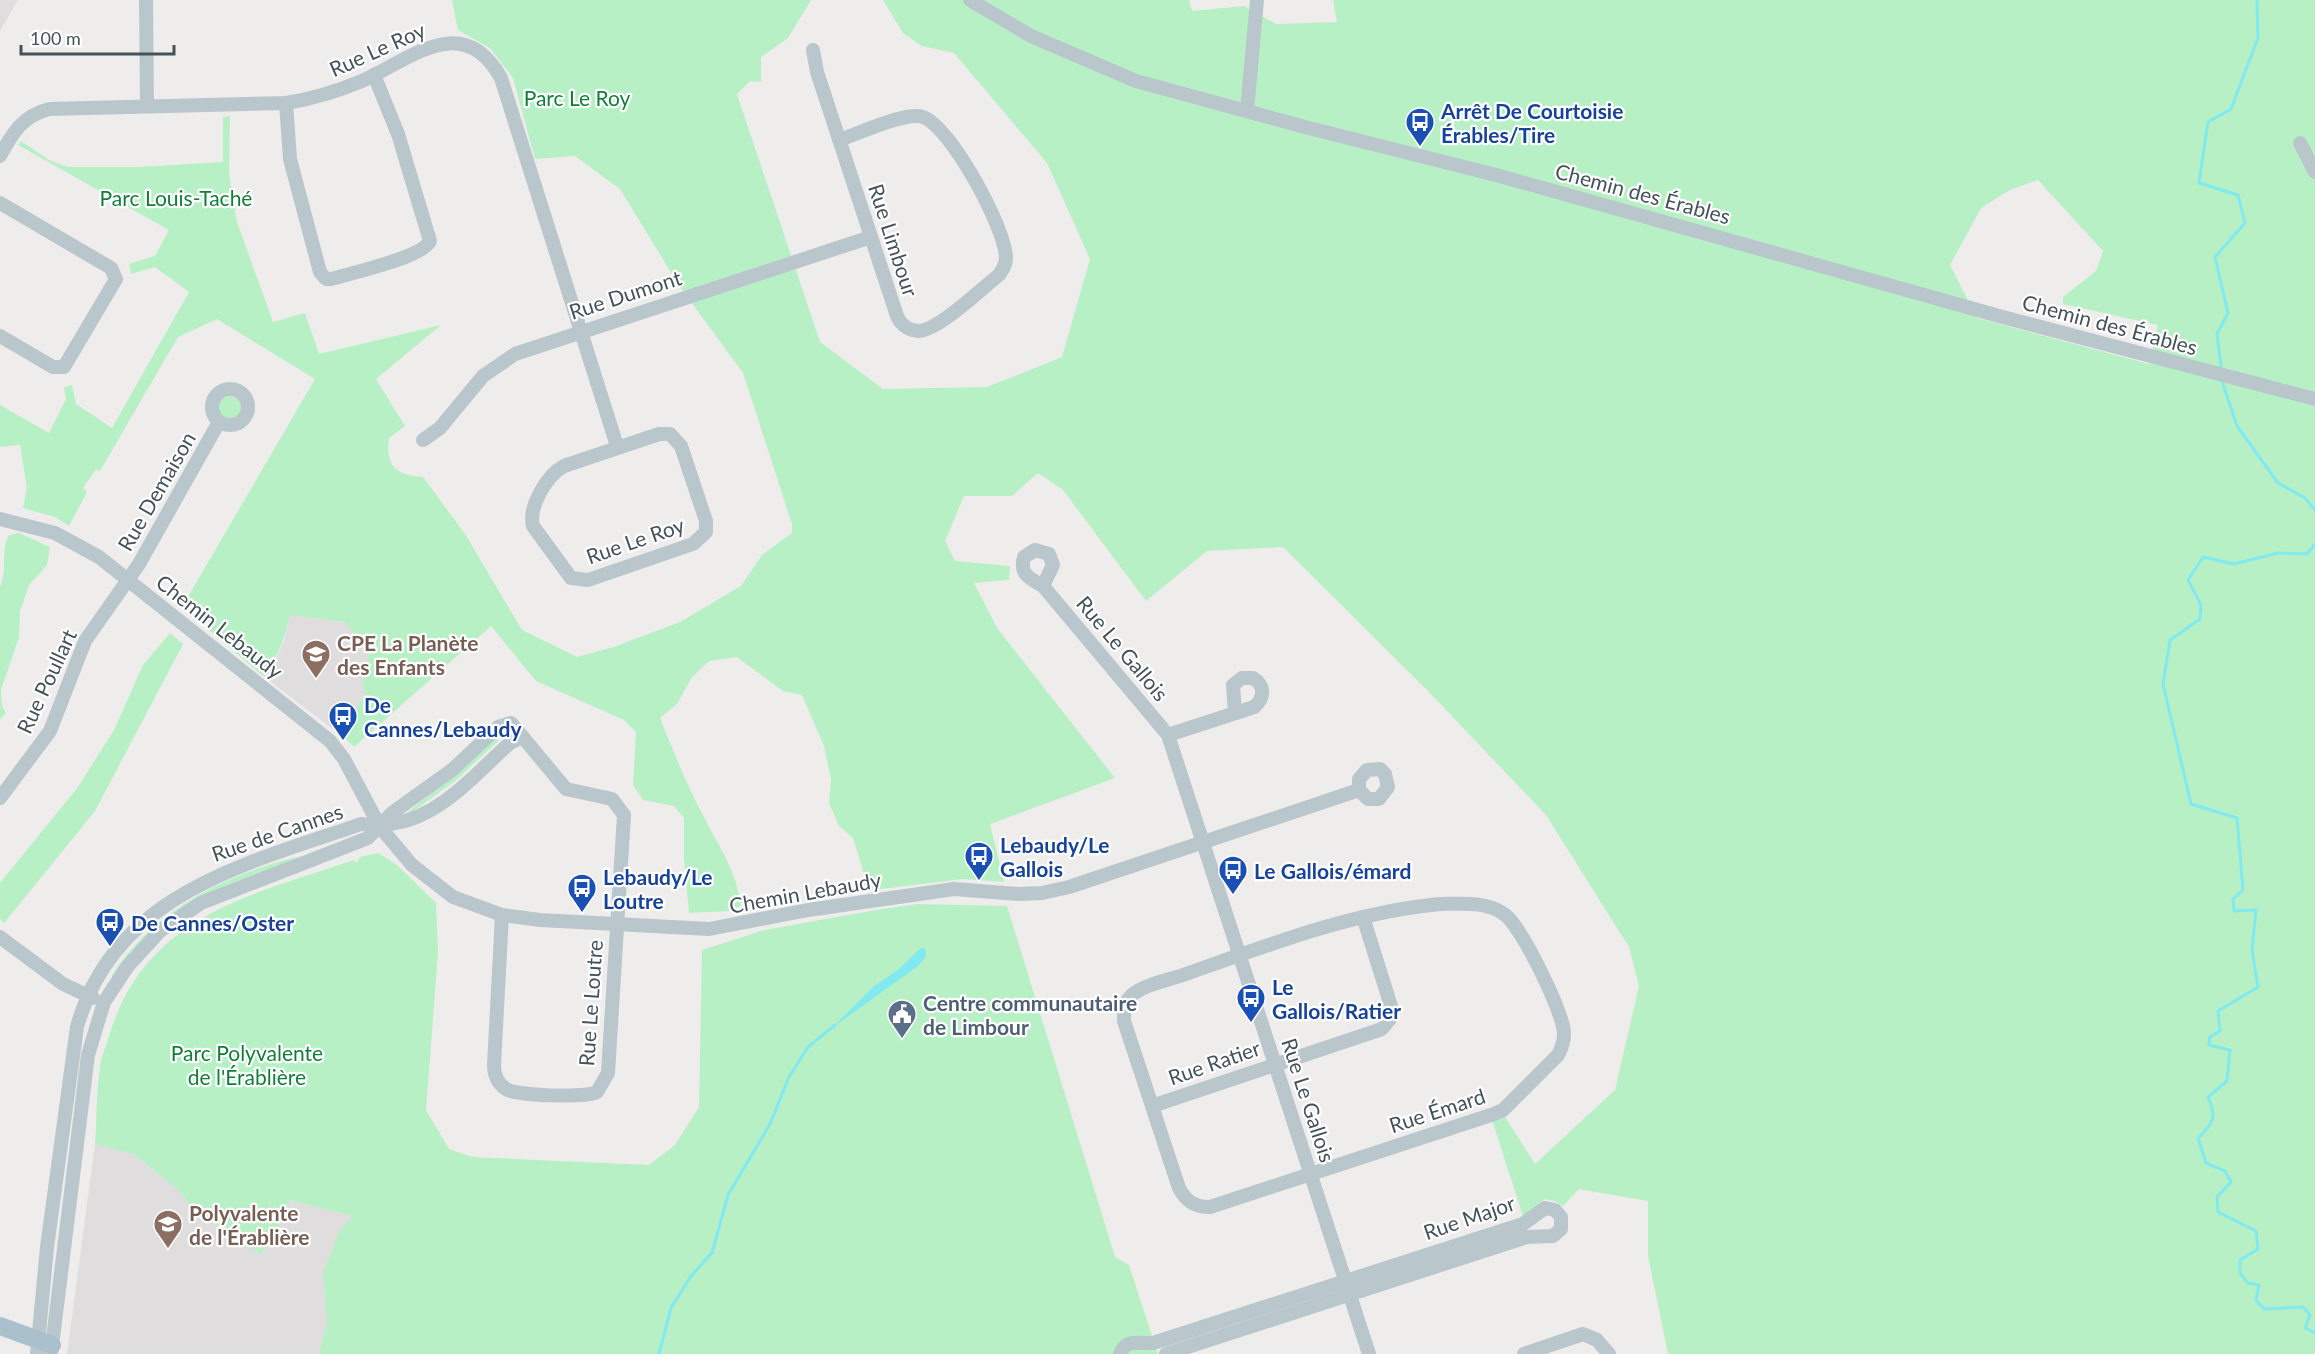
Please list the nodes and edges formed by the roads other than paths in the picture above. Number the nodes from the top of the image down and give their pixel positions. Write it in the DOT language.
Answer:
graph roads {
  1 [pos="146,0"];
  2 [pos="970,0"];
  3 [pos="1257,0"];
  4 [pos="813,50"];
  5 [pos="374,75"];
  6 [pos="286,103"];
  7 [pos="147,106"];
  8 [pos="1247,111"];
  9 [pos="839,140"];
  10 [pos="2301,143"];
  11 [pos="0,156"];
  12 [pos="2315,172"];
  13 [pos="0,202"];
  14 [pos="871,237"];
  15 [pos="580,331"];
  16 [pos="0,336"];
  17 [pos="2315,399"];
  18 [pos="219,422"];
  19 [pos="423,440"];
  20 [pos="617,446"];
  21 [pos="0,519"];
  22 [pos="128,579"];
  23 [pos="1043,586"];
  24 [pos="1235,712"];
  25 [pos="1168,735"];
  26 [pos="523,737"];
  27 [pos="1359,790"];
  28 [pos="0,798"];
  29 [pos="380,827"];
  30 [pos="1204,842"];
  31 [pos="502,915"];
  32 [pos="1363,917"];
  33 [pos="616,924"];
  34 [pos="0,937"];
  35 [pos="1240,956"];
  36 [pos="87,996"];
  37 [pos="104,1002"];
  38 [pos="1275,1064"];
  39 [pos="1152,1106"];
  40 [pos="1311,1173"];
  41 [pos="1347,1287"];
  42 [pos="0,1326"];
  43 [pos="45,1348"];
  44 [pos="1120,1354"];
  45 [pos="1166,1354"];
  46 [pos="1369,1354"];
  47 [pos="1524,1354"];
  48 [pos="1609,1354"];
  1 -- 7 [label="street"];
  2 -- 8 [label="street, Chemin des Érables"];
  3 -- 8 [label="street"];
  4 -- 9 [label="street, Rue Limbour"];
  5 -- 6 [label="street, Rue Le Roy"];
  5 -- 6 [label="street"];
  5 -- 15 [label="street, Rue Le Roy"];
  6 -- 7 [label="street, Rue Le Roy"];
  7 -- 11 [label="street, Rue Le Roy"];
  8 -- 17 [label="street, Chemin des Érables"];
  9 -- 14 [label="street, Rue Limbour"];
  9 -- 14 [label="street, Rue Limbour"];
  10 -- 12 [label="street"];
  13 -- 16 [label="street"];
  14 -- 15 [label="street, Rue Dumont"];
  15 -- 19 [label="street, Rue Dumont"];
  15 -- 20 [label="street, Rue Le Roy"];
  18 -- 22 [label="street, Rue Demaison"];
  20 -- 20 [label="street, Rue Le Roy"];
  21 -- 22 [label="street, Chemin Lebaudy"];
  22 -- 28 [label="street, Rue Poullart"];
  22 -- 29 [label="street, Chemin Lebaudy"];
  23 -- 25 [label="street, Rue Le Gallois"];
  24 -- 25 [label="street"];
  25 -- 30 [label="street, Rue Le Gallois"];
  26 -- 29 [label="street"];
  26 -- 29 [label="street, Rue Le Loutre"];
  26 -- 33 [label="street, Rue Le Loutre"];
  27 -- 30 [label="street, Chemin Lebaudy"];
  29 -- 31 [label="street, Chemin Lebaudy"];
  29 -- 36 [label="street, Rue de Cannes"];
  29 -- 37 [label="street, Rue de Cannes"];
  30 -- 33 [label="street, Chemin Lebaudy"];
  30 -- 35 [label="street, Rue Le Gallois"];
  31 -- 33 [label="street, Chemin Lebaudy"];
  31 -- 33 [label="street, Rue Le Loutre"];
  32 -- 35 [label="street, Rue Émard"];
  32 -- 38 [label="street, Rue Ratier"];
  32 -- 40 [label="street, Rue Émard"];
  34 -- 36 [label="street"];
  35 -- 38 [label="street, Rue Le Gallois"];
  35 -- 39 [label="street, Rue Émard"];
  36 -- 37 [label="street"];
  36 -- 43 [label="street, Rue de Cannes"];
  37 -- 43 [label="street, Rue de Cannes"];
  38 -- 39 [label="street, Rue Ratier"];
  38 -- 40 [label="street, Rue Le Gallois"];
  39 -- 40 [label="street, Rue Émard"];
  40 -- 41 [label="street, Rue Le Gallois"];
  41 -- 41 [label="street, Rue Major"];
  41 -- 44 [label="street, Rue Major"];
  41 -- 45 [label="street, Rue Major"];
  41 -- 46 [label="street, Rue Le Gallois"];
  42 -- 43 [label="main road"];
  47 -- 48 [label="street"];
}
